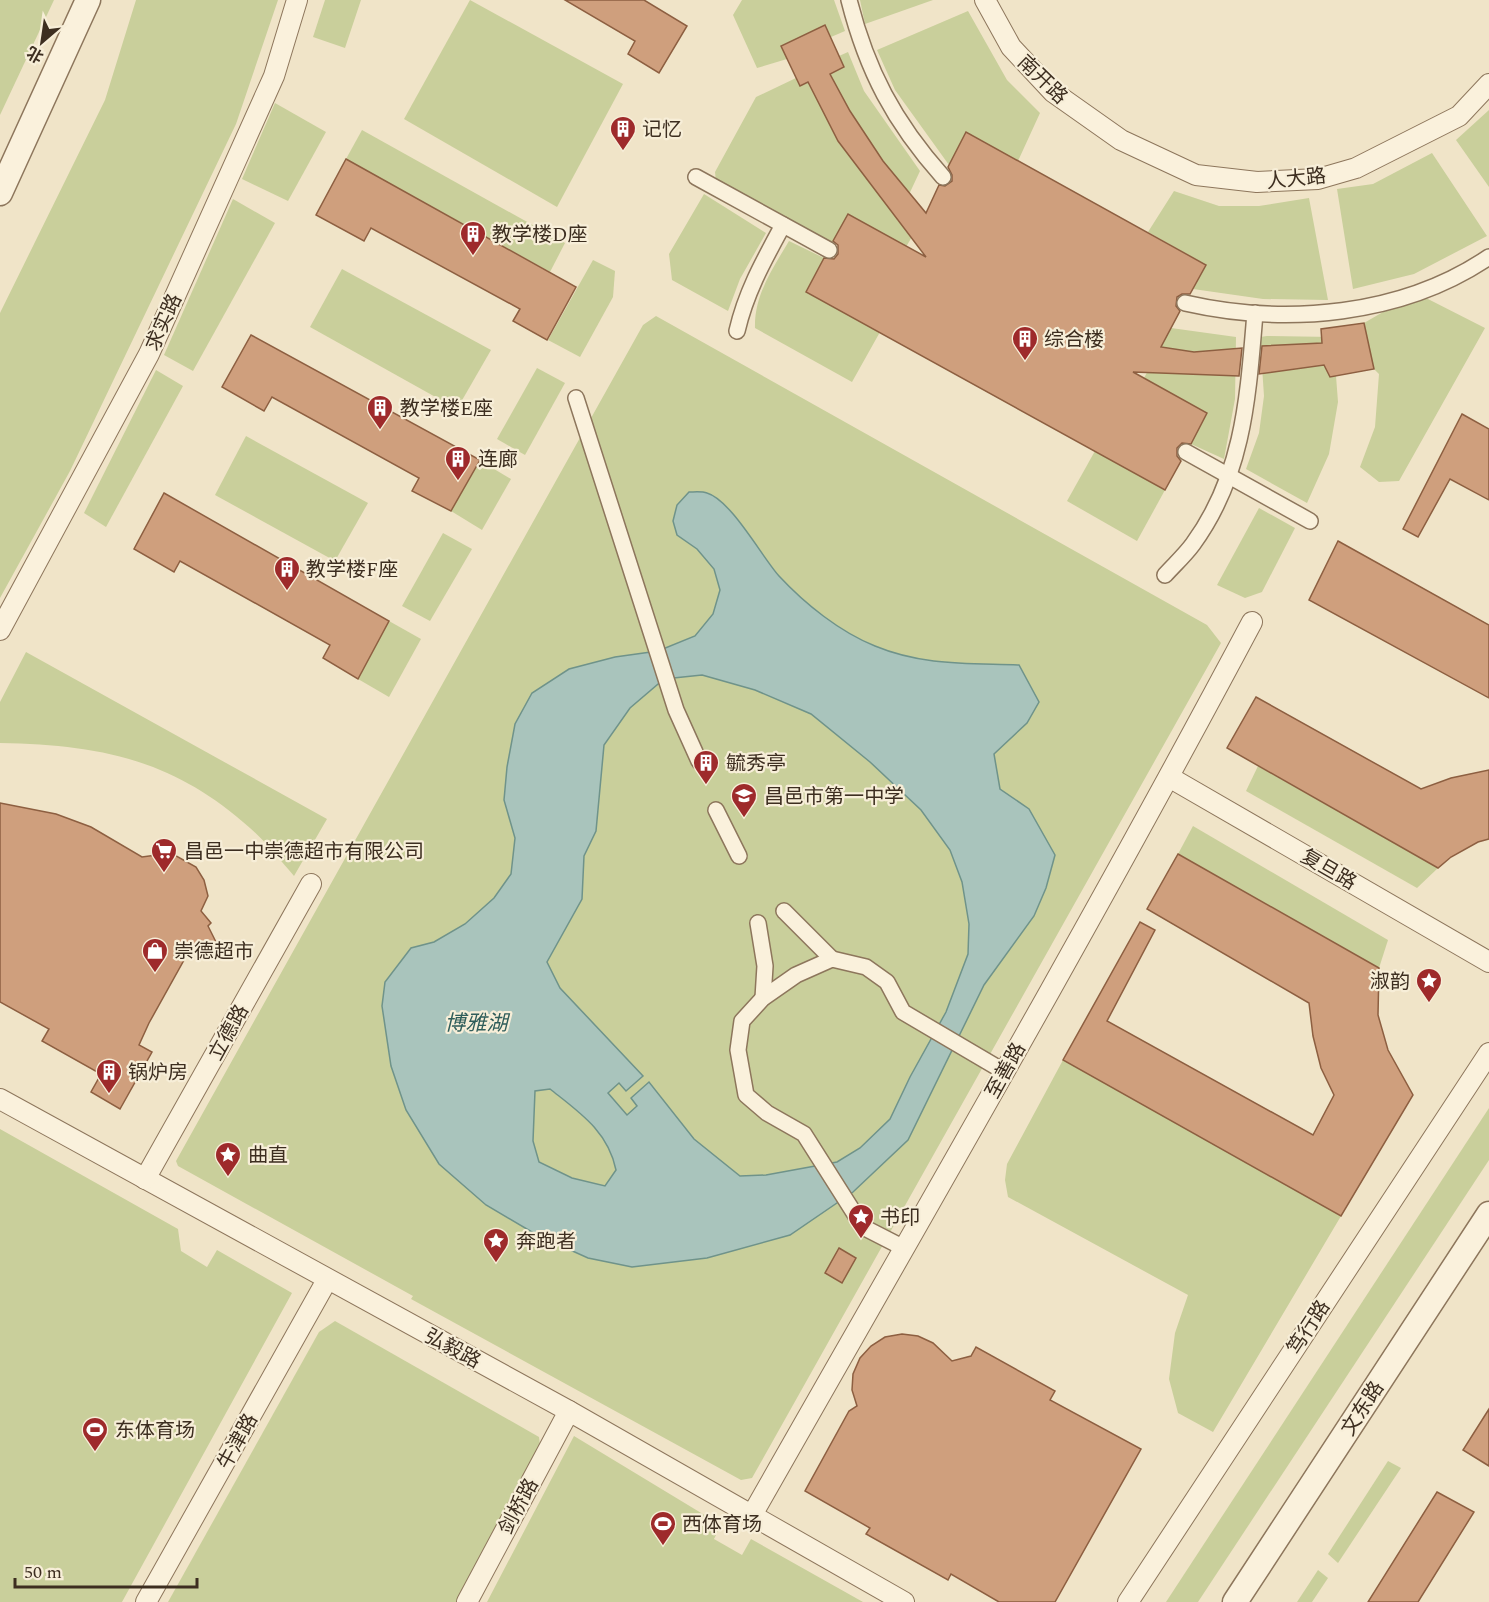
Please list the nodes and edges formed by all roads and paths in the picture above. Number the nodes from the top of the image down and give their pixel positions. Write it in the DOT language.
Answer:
graph roads {
  1 [pos="88,0"];
  2 [pos="297,0"];
  3 [pos="849,0"];
  4 [pos="985,0"];
  5 [pos="1489,84"];
  6 [pos="1121,140"];
  7 [pos="696,177"];
  8 [pos="943,177"];
  9 [pos="0,193"];
  10 [pos="783,225"];
  11 [pos="829,250"];
  12 [pos="1489,257"];
  13 [pos="1185,303"];
  14 [pos="1255,313"];
  15 [pos="737,331"];
  16 [pos="576,398"];
  17 [pos="1186,452"];
  18 [pos="1228,474"];
  19 [pos="1310,520"];
  20 [pos="1165,575"];
  21 [pos="1252,622"];
  22 [pos="0,630"];
  23 [pos="699,761"];
  24 [pos="1169,777"];
  25 [pos="716,810"];
  26 [pos="739,855"];
  27 [pos="311,884"];
  28 [pos="784,911"];
  29 [pos="758,922"];
  30 [pos="832,959"];
  31 [pos="1489,962"];
  32 [pos="763,998"];
  33 [pos="1489,1053"];
  34 [pos="1005,1072"];
  35 [pos="0,1099"];
  36 [pos="145,1179"];
  37 [pos="1489,1214"];
  38 [pos="904,1248"];
  39 [pos="327,1280"];
  40 [pos="568,1411"];
  41 [pos="752,1515"];
  42 [pos="146,1602"];
  43 [pos="467,1602"];
  44 [pos="904,1602"];
  45 [pos="1128,1602"];
  46 [pos="1235,1602"];
  1 -- 9 [label="street"];
  2 -- 22 [label="street, 求实路"];
  3 -- 8 [label="street"];
  4 -- 6 [label="street, 南开路"];
  5 -- 6 [label="street, 人大路"];
  7 -- 10 [label="street"];
  10 -- 11 [label="street"];
  10 -- 15 [label="street"];
  12 -- 14 [label="street"];
  13 -- 14 [label="street"];
  14 -- 18 [label="street"];
  16 -- 23 [label="street"];
  17 -- 18 [label="street"];
  18 -- 19 [label="street"];
  18 -- 20 [label="street"];
  21 -- 24 [label="street, 至善路"];
  24 -- 31 [label="street, 复旦路"];
  24 -- 34 [label="street, 至善路"];
  25 -- 26 [label="street"];
  27 -- 36 [label="street, 立德路"];
  28 -- 30 [label="street"];
  29 -- 32 [label="street"];
  30 -- 32 [label="street"];
  30 -- 34 [label="street"];
  32 -- 38 [label="street"];
  33 -- 45 [label="street, 笃行路"];
  34 -- 38 [label="street, 至善路"];
  35 -- 36 [label="street, 弘毅路"];
  36 -- 39 [label="street, 弘毅路"];
  37 -- 46 [label="street, 文东路"];
  38 -- 41 [label="street, 至善路"];
  39 -- 40 [label="street, 弘毅路"];
  39 -- 42 [label="street, 牛津路"];
  40 -- 41 [label="street, 弘毅路"];
  40 -- 43 [label="street, 剑桥路"];
  41 -- 44 [label="street, 弘毅路"];
}
